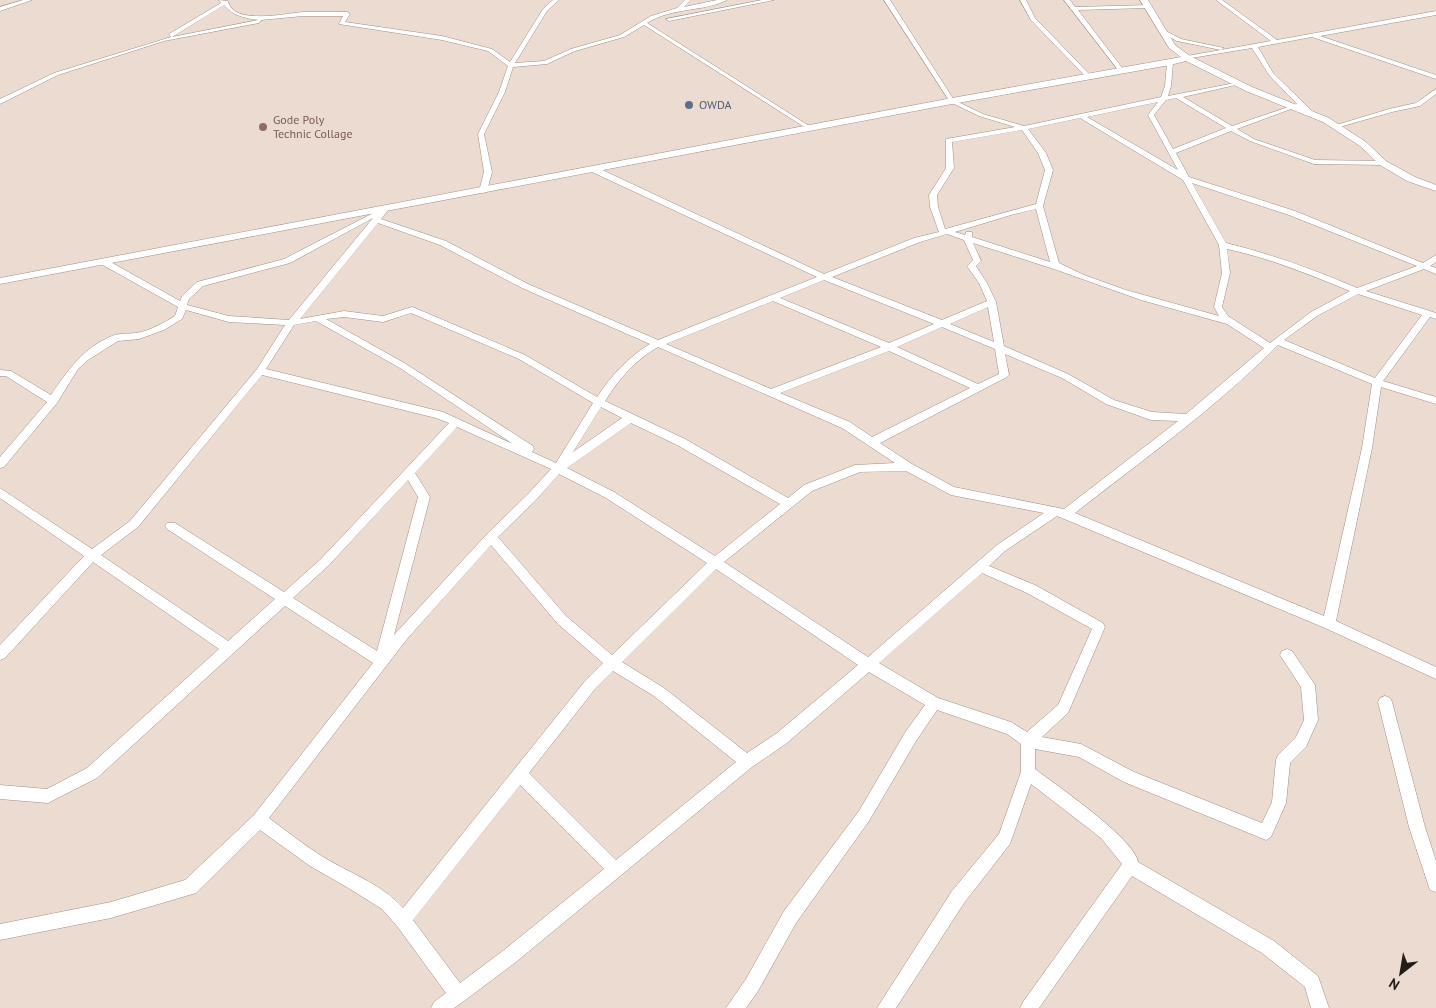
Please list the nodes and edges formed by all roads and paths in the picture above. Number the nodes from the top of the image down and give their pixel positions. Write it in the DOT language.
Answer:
graph roads {
  1 [pos="28,0"];
  2 [pos="556,0"];
  3 [pos="688,0"];
  4 [pos="724,0"];
  5 [pos="771,0"];
  6 [pos="886,0"];
  7 [pos="1023,0"];
  8 [pos="1067,0"];
  9 [pos="1219,0"];
  10 [pos="224,1"];
  11 [pos="1146,3"];
  12 [pos="0,9"];
  13 [pos="1074,9"];
  14 [pos="679,10"];
  15 [pos="1436,13"];
  16 [pos="271,19"];
  17 [pos="644,23"];
  18 [pos="1164,35"];
  19 [pos="1312,35"];
  20 [pos="163,40"];
  21 [pos="1276,42"];
  22 [pos="1254,46"];
  23 [pos="1235,49"];
  24 [pos="1202,55"];
  25 [pos="1187,58"];
  26 [pos="1214,61"];
  27 [pos="1170,63"];
  28 [pos="511,65"];
  29 [pos="1121,70"];
  30 [pos="1088,76"];
  31 [pos="1436,77"];
  32 [pos="1239,79"];
  33 [pos="1436,91"];
  34 [pos="1177,96"];
  35 [pos="1165,99"];
  36 [pos="952,101"];
  37 [pos="0,102"];
  38 [pos="1296,106"];
  39 [pos="1311,113"];
  40 [pos="1081,116"];
  41 [pos="1336,126"];
  42 [pos="1024,128"];
  43 [pos="1231,128"];
  44 [pos="811,129"];
  45 [pos="1172,152"];
  46 [pos="1383,163"];
  47 [pos="595,170"];
  48 [pos="1185,178"];
  49 [pos="1436,188"];
  50 [pos="482,191"];
  51 [pos="1039,206"];
  52 [pos="384,209"];
  53 [pos="376,220"];
  54 [pos="973,224"];
  55 [pos="949,232"];
  56 [pos="968,238"];
  57 [pos="1223,245"];
  58 [pos="1436,258"];
  59 [pos="104,262"];
  60 [pos="1422,267"];
  61 [pos="1060,268"];
  62 [pos="1436,271"];
  63 [pos="824,277"];
  64 [pos="0,281"];
  65 [pos="1358,291"];
  66 [pos="773,298"];
  67 [pos="992,302"];
  68 [pos="184,307"];
  69 [pos="1432,314"];
  70 [pos="317,318"];
  71 [pos="1230,322"];
  72 [pos="291,323"];
  73 [pos="943,324"];
  74 [pos="658,344"];
  75 [pos="1274,344"];
  76 [pos="889,347"];
  77 [pos="999,347"];
  78 [pos="3,371"];
  79 [pos="260,371"];
  80 [pos="1377,382"];
  81 [pos="979,388"];
  82 [pos="772,392"];
  83 [pos="53,401"];
  84 [pos="1436,401"];
  85 [pos="599,402"];
  86 [pos="630,418"];
  87 [pos="1186,418"];
  88 [pos="456,422"];
  89 [pos="872,442"];
  90 [pos="0,464"];
  91 [pos="908,467"];
  92 [pos="558,468"];
  93 [pos="410,473"];
  94 [pos="0,492"];
  95 [pos="788,503"];
  96 [pos="1060,512"];
  97 [pos="171,526"];
  98 [pos="491,537"];
  99 [pos="92,556"];
  100 [pos="715,562"];
  101 [pos="980,567"];
  102 [pos="284,599"];
  103 [pos="1329,624"];
  104 [pos="229,649"];
  105 [pos="0,654"];
  106 [pos="1287,655"];
  107 [pos="382,661"];
  108 [pos="612,663"];
  109 [pos="868,664"];
  110 [pos="1436,674"];
  111 [pos="1385,702"];
  112 [pos="934,704"];
  113 [pos="1028,741"];
  114 [pos="747,762"];
  115 [pos="1028,772"];
  116 [pos="520,774"];
  117 [pos="0,792"];
  118 [pos="259,820"];
  119 [pos="1130,866"];
  120 [pos="615,870"];
  121 [pos="1436,884"];
  122 [pos="403,920"];
  123 [pos="0,932"];
  124 [pos="458,995"];
  125 [pos="440,1008"];
  126 [pos="734,1008"];
  127 [pos="886,1008"];
  128 [pos="1029,1008"];
  129 [pos="1320,1008"];
  1 -- 12 [label="street"];
  2 -- 28 [label="street"];
  3 -- 14 [label="street"];
  4 -- 14 [label="street"];
  5 -- 17 [label="street"];
  6 -- 36 [label="street"];
  7 -- 30 [label="street"];
  8 -- 13 [label="street"];
  9 -- 21 [label="street"];
  10 -- 16 [label="street"];
  10 -- 20 [label="street"];
  11 -- 13 [label="street"];
  11 -- 18 [label="street"];
  13 -- 29 [label="street"];
  14 -- 17 [label="street"];
  15 -- 19 [label="street"];
  16 -- 20 [label="street"];
  16 -- 28 [label="street"];
  17 -- 28 [label="street"];
  17 -- 44 [label="street"];
  18 -- 23 [label="street"];
  18 -- 24 [label="street"];
  18 -- 25 [label="street"];
  19 -- 21 [label="street"];
  19 -- 31 [label="street"];
  20 -- 37 [label="street"];
  21 -- 22 [label="street"];
  22 -- 23 [label="street"];
  22 -- 39 [label="street"];
  23 -- 24 [label="street"];
  24 -- 25 [label="street"];
  24 -- 26 [label="street"];
  25 -- 27 [label="street"];
  25 -- 32 [label="street"];
  27 -- 29 [label="street"];
  27 -- 35 [label="street"];
  28 -- 50 [label="street"];
  29 -- 30 [label="street"];
  30 -- 36 [label="street"];
  32 -- 34 [label="street"];
  32 -- 38 [label="street"];
  33 -- 41 [label="street"];
  34 -- 35 [label="street"];
  34 -- 43 [label="street"];
  35 -- 40 [label="street"];
  35 -- 45 [label="street"];
  36 -- 42 [label="street"];
  36 -- 44 [label="street"];
  38 -- 39 [label="street"];
  38 -- 43 [label="street"];
  39 -- 41 [label="street"];
  40 -- 42 [label="street"];
  40 -- 48 [label="street"];
  41 -- 46 [label="street"];
  42 -- 51 [label="street"];
  42 -- 55 [label="street"];
  43 -- 45 [label="street"];
  43 -- 46 [label="street"];
  44 -- 47 [label="street"];
  45 -- 48 [label="street"];
  46 -- 49 [label="street"];
  47 -- 50 [label="street"];
  47 -- 63 [label="street"];
  48 -- 57 [label="street"];
  48 -- 60 [label="street"];
  50 -- 52 [label="street"];
  51 -- 54 [label="street"];
  51 -- 61 [label="street"];
  52 -- 53 [label="street"];
  52 -- 59 [label="street"];
  52 -- 68 [label="street"];
  53 -- 72 [label="street"];
  53 -- 74 [label="street"];
  54 -- 55 [label="street"];
  54 -- 56 [label="street"];
  55 -- 56 [label="street"];
  55 -- 63 [label="street"];
  56 -- 61 [label="street"];
  56 -- 67 [label="street"];
  57 -- 65 [label="street"];
  57 -- 71 [label="street"];
  58 -- 60 [label="street"];
  59 -- 64 [label="street"];
  59 -- 68 [label="street"];
  60 -- 62 [label="street"];
  60 -- 65 [label="street"];
  61 -- 71 [label="street"];
  63 -- 66 [label="street"];
  63 -- 73 [label="street"];
  65 -- 69 [label="street"];
  65 -- 75 [label="street"];
  66 -- 74 [label="street"];
  66 -- 76 [label="street"];
  67 -- 73 [label="street"];
  67 -- 77 [label="street"];
  68 -- 72 [label="street"];
  68 -- 83 [label="street"];
  69 -- 80 [label="street"];
  70 -- 72 [label="street"];
  70 -- 85 [label="street"];
  70 -- 92 [label="street"];
  71 -- 75 [label="street"];
  72 -- 79 [label="street"];
  73 -- 76 [label="street"];
  73 -- 77 [label="street"];
  74 -- 82 [label="street"];
  74 -- 85 [label="street"];
  75 -- 80 [label="street"];
  75 -- 87 [label="street"];
  76 -- 81 [label="street"];
  76 -- 82 [label="street"];
  77 -- 81 [label="street"];
  77 -- 87 [label="street"];
  78 -- 83 [label="street"];
  79 -- 88 [label="street"];
  79 -- 99 [label="street"];
  80 -- 84 [label="street"];
  80 -- 103 [label="street"];
  81 -- 89 [label="street"];
  82 -- 89 [label="street"];
  83 -- 90 [label="street"];
  85 -- 86 [label="street"];
  85 -- 92 [label="street"];
  86 -- 92 [label="street"];
  86 -- 95 [label="street"];
  87 -- 96 [label="street"];
  88 -- 92 [label="street"];
  88 -- 93 [label="street"];
  89 -- 91 [label="street"];
  91 -- 95 [label="street"];
  91 -- 96 [label="street"];
  92 -- 98 [label="street"];
  92 -- 100 [label="street"];
  93 -- 102 [label="street"];
  93 -- 107 [label="street"];
  94 -- 99 [label="street"];
  95 -- 100 [label="street"];
  96 -- 101 [label="street"];
  96 -- 103 [label="street"];
  97 -- 102 [label="street"];
  98 -- 107 [label="street"];
  98 -- 108 [label="street"];
  99 -- 104 [label="street"];
  99 -- 105 [label="street"];
  100 -- 108 [label="street"];
  100 -- 109 [label="street"];
  101 -- 109 [label="street"];
  101 -- 113 [label="street"];
  102 -- 104 [label="street"];
  102 -- 107 [label="street"];
  103 -- 110 [label="street"];
  104 -- 117 [label="street"];
  106 -- 113 [label="street"];
  107 -- 118 [label="street"];
  108 -- 114 [label="street"];
  108 -- 116 [label="street"];
  109 -- 112 [label="street"];
  109 -- 114 [label="street"];
  111 -- 121 [label="street"];
  112 -- 113 [label="street"];
  112 -- 126 [label="street"];
  113 -- 115 [label="street"];
  114 -- 120 [label="street"];
  115 -- 119 [label="street"];
  115 -- 127 [label="street"];
  116 -- 120 [label="street"];
  116 -- 122 [label="street"];
  118 -- 122 [label="street"];
  118 -- 123 [label="street"];
  119 -- 128 [label="street"];
  119 -- 129 [label="street"];
  120 -- 124 [label="street"];
  122 -- 124 [label="street"];
  124 -- 125 [label="street"];
}
